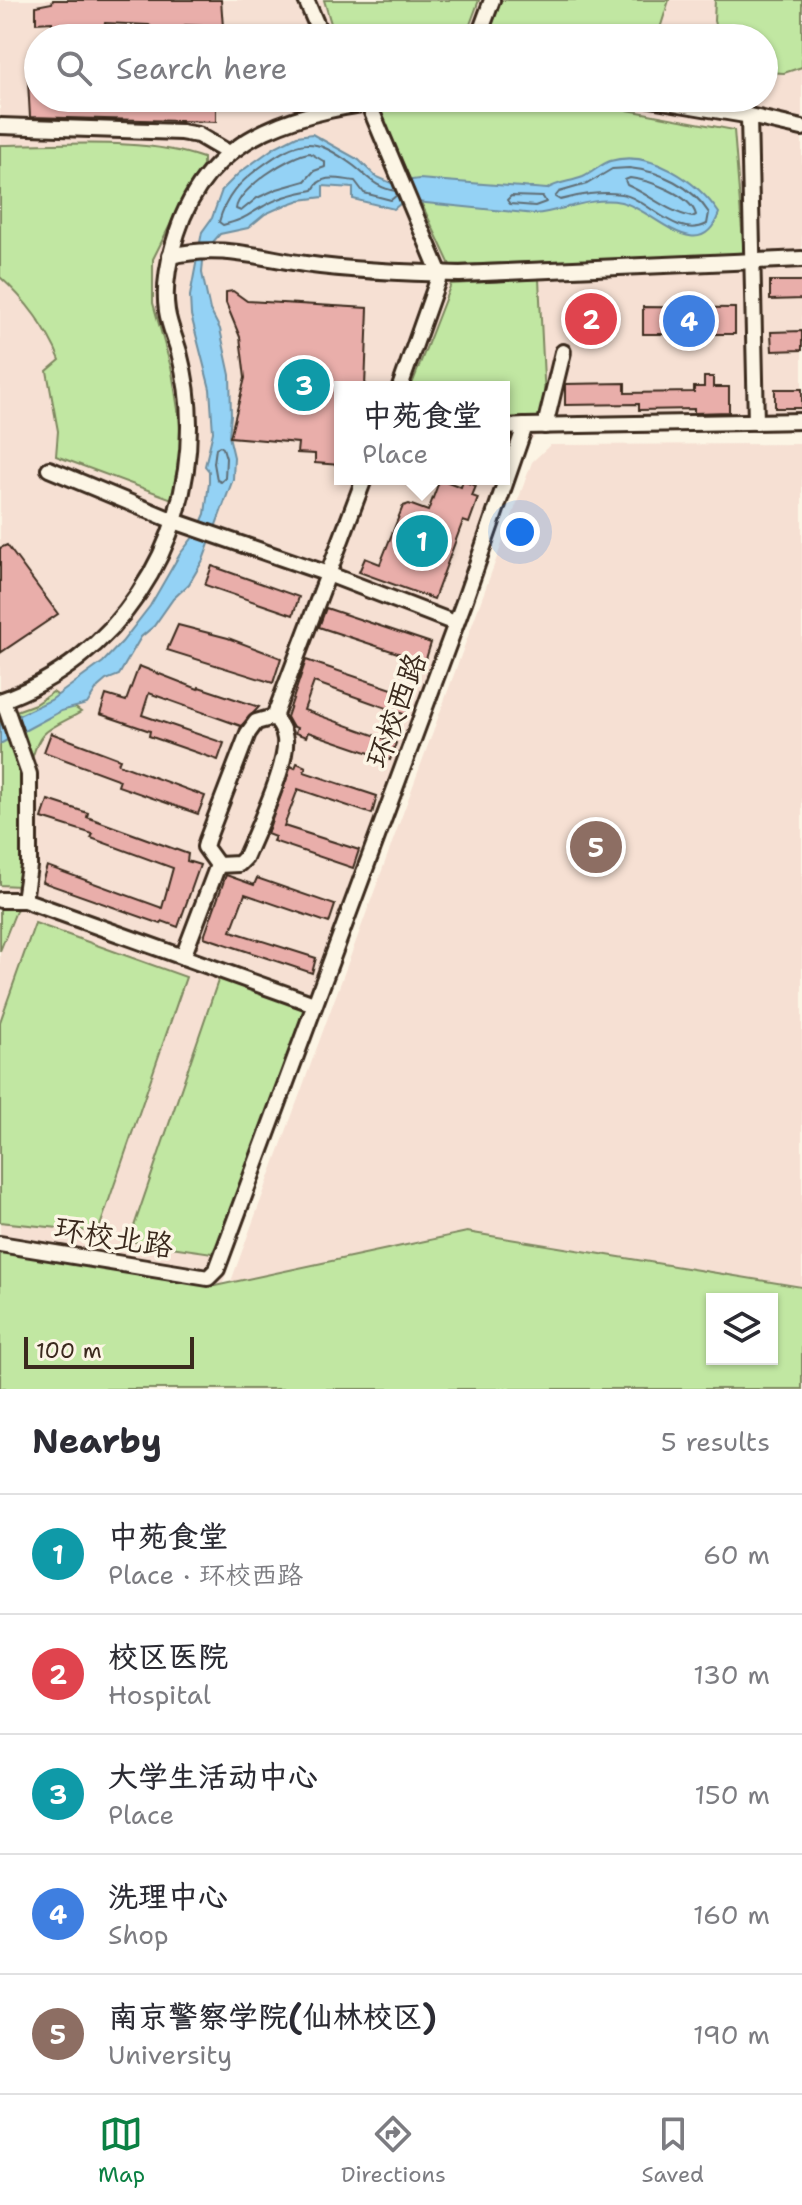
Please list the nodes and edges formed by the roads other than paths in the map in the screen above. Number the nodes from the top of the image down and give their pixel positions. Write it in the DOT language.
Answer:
graph roads {
  1 [pos="306,0"];
  2 [pos="492,0"];
  3 [pos="316,24"];
  4 [pos="483,24"];
  5 [pos="320,112"];
  6 [pos="373,112"];
  7 [pos="721,112"];
  8 [pos="749,117"];
  9 [pos="0,126"];
  10 [pos="802,128"];
  11 [pos="229,153"];
  12 [pos="170,256"];
  13 [pos="802,259"];
  14 [pos="751,261"];
  15 [pos="440,274"];
  16 [pos="563,352"];
  17 [pos="402,381"];
  18 [pos="802,421"];
  19 [pos="756,422"];
  20 [pos="525,426"];
  21 [pos="545,426"];
  22 [pos="510,427"];
  23 [pos="510,468"];
  24 [pos="49,469"];
  25 [pos="362,485"];
  26 [pos="504,485"];
  27 [pos="182,524"];
  28 [pos="328,574"];
  29 [pos="455,623"];
  30 [pos="2,700"];
  31 [pos="274,717"];
  32 [pos="218,865"];
  33 [pos="0,900"];
  34 [pos="24,900"];
  35 [pos="183,957"];
  36 [pos="314,1004"];
  37 [pos="0,1244"];
  38 [pos="217,1269"];
  1 -- 3 [label="street"];
  2 -- 4 [label="street"];
  5 -- 11 [label="street"];
  6 -- 15 [label="street"];
  7 -- 8 [label="street"];
  8 -- 10 [label="street"];
  8 -- 14 [label="street"];
  9 -- 11 [label="street"];
  11 -- 12 [label="street"];
  12 -- 15 [label="street"];
  12 -- 27 [label="street"];
  13 -- 14 [label="street"];
  14 -- 15 [label="street"];
  14 -- 19 [label="street"];
  15 -- 17 [label="street"];
  16 -- 21 [label="street"];
  18 -- 19 [label="street"];
  19 -- 21 [label="street"];
  20 -- 21 [label="street"];
  20 -- 22 [label="street"];
  20 -- 23 [label="street, 环校西路"];
  24 -- 27 [label="street"];
  25 -- 28 [label="street"];
  26 -- 29 [label="street, 环校西路"];
  27 -- 28 [label="street"];
  27 -- 30 [label="street"];
  28 -- 29 [label="street"];
  28 -- 31 [label="street"];
  29 -- 36 [label="street, 环校西路"];
  30 -- 34 [label="street"];
  31 -- 32 [label="street"];
  31 -- 32 [label="street"];
  32 -- 35 [label="street"];
  33 -- 34 [label="street"];
  34 -- 35 [label="street"];
  35 -- 36 [label="street"];
  36 -- 38 [label="street, 环校西路"];
  37 -- 38 [label="street, 环校北路"];
}
